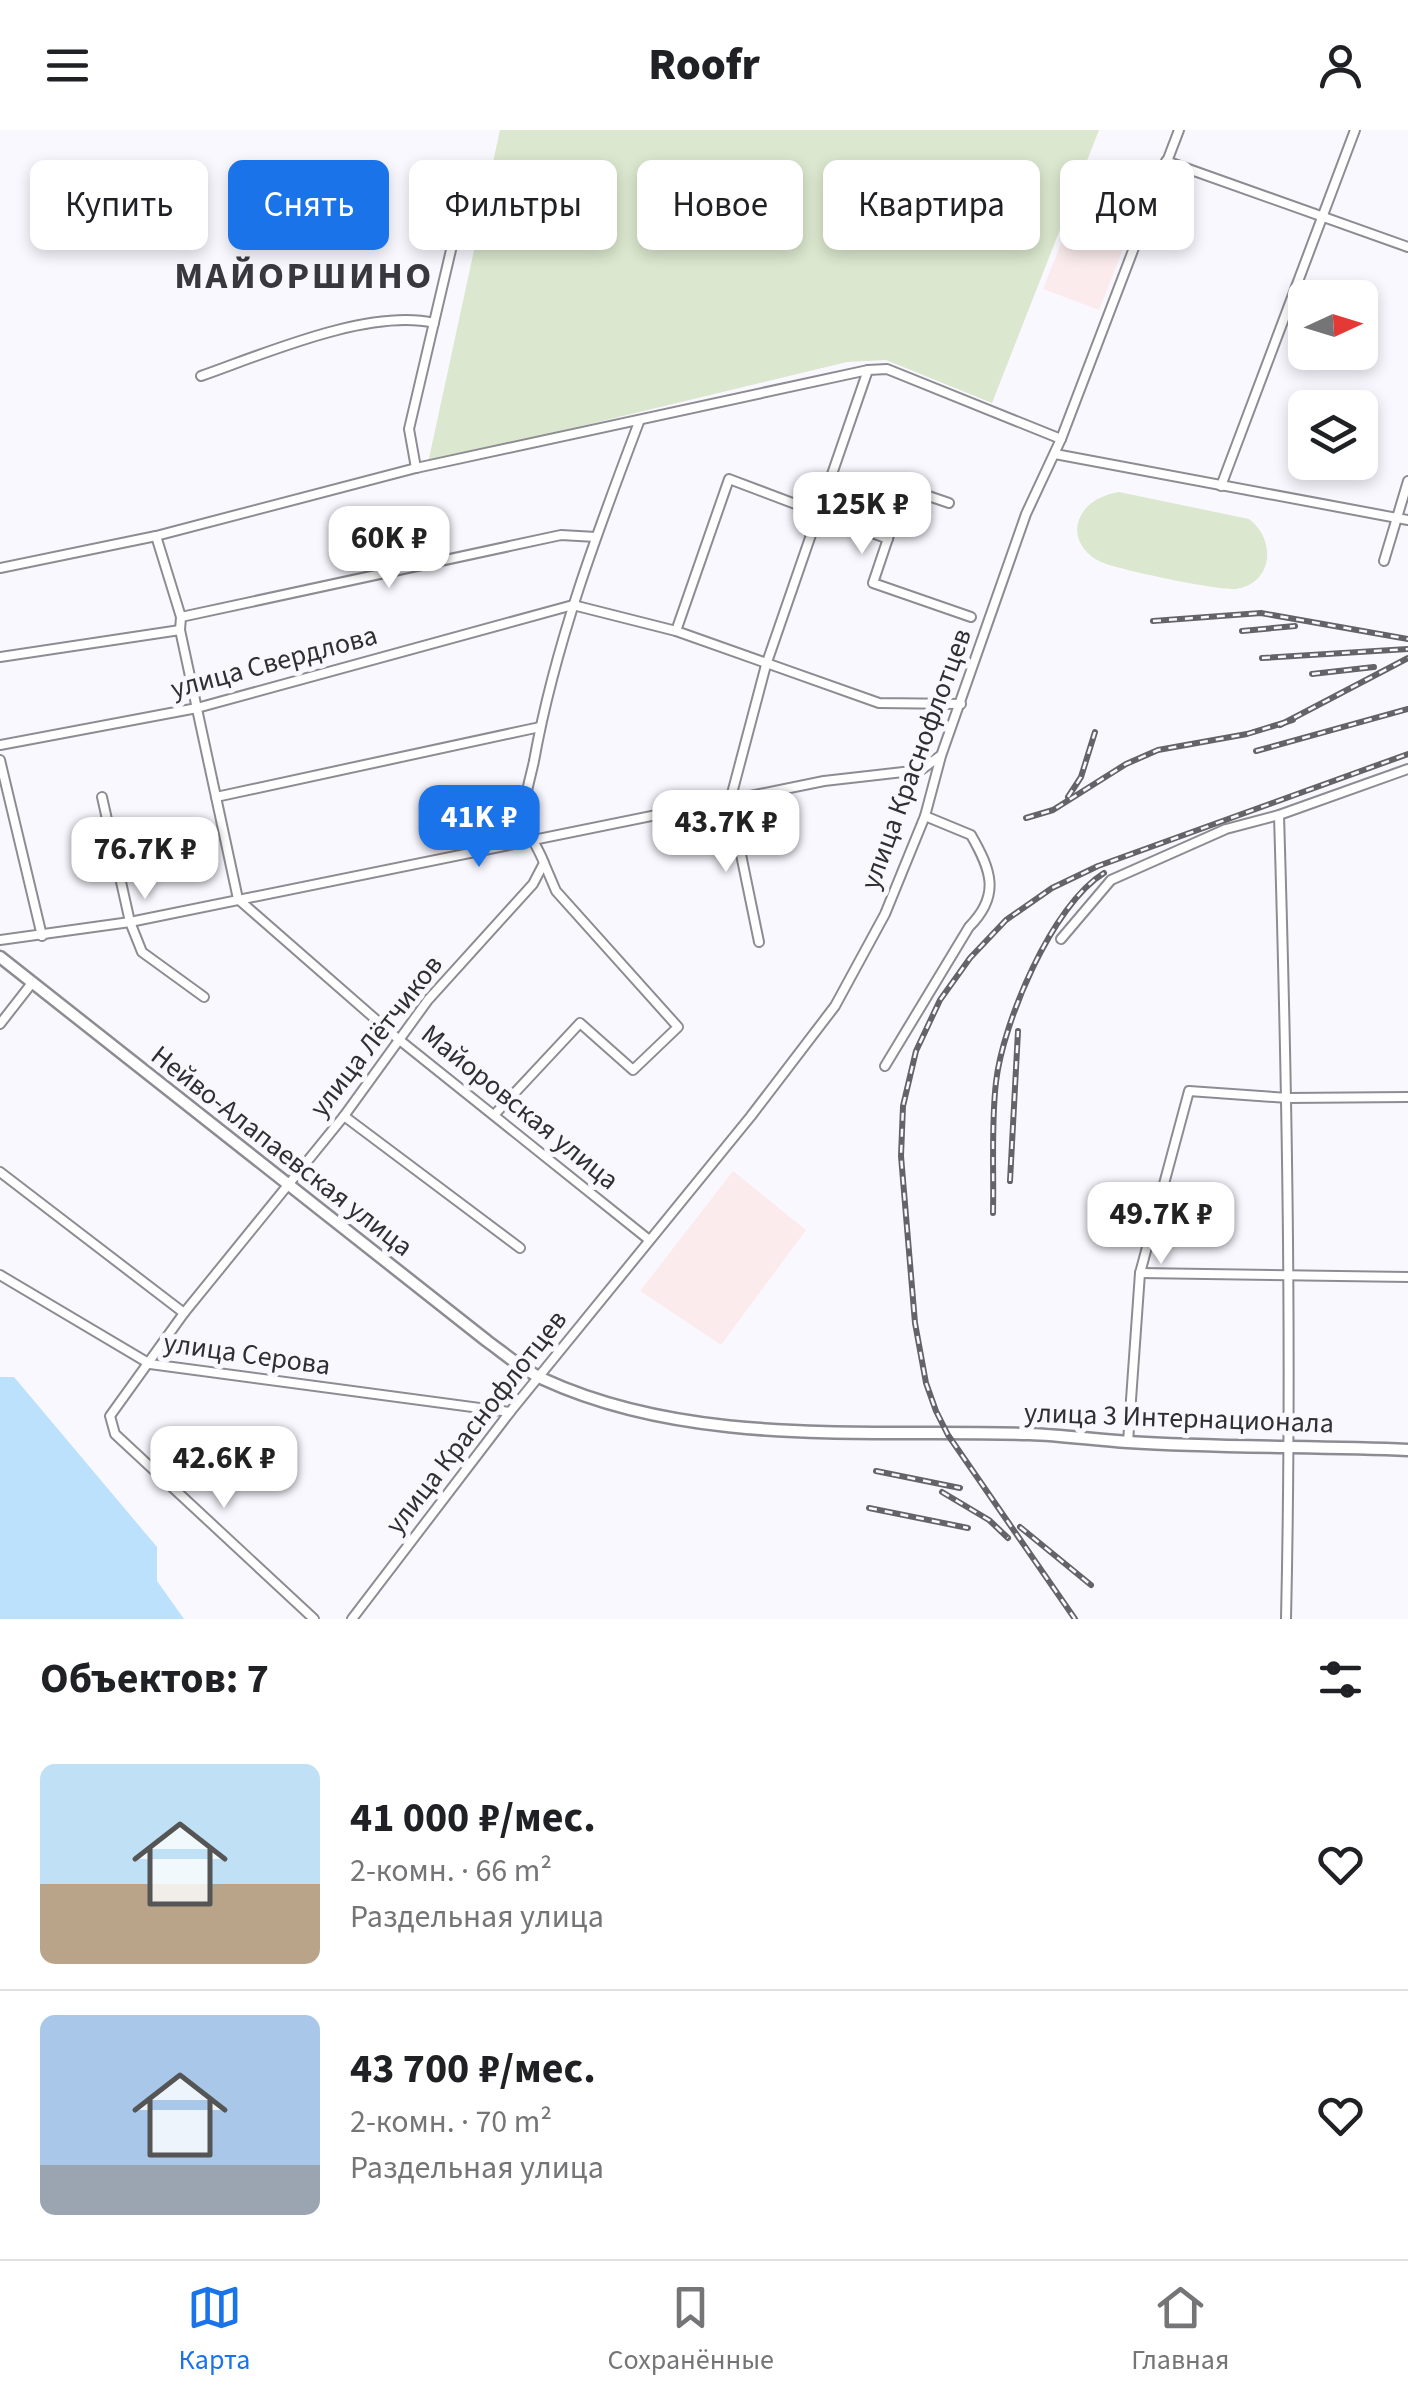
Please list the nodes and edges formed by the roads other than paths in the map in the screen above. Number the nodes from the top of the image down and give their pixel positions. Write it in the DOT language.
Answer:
graph roads {
  1 [pos="1179,130"];
  2 [pos="1354,130"];
  3 [pos="1166,160"];
  4 [pos="1194,171"];
  5 [pos="1322,216"];
  6 [pos="1408,247"];
  7 [pos="451,250"];
  8 [pos="1133,250"];
  9 [pos="434,323"];
  10 [pos="868,370"];
  11 [pos="201,376"];
  12 [pos="639,422"];
  13 [pos="1061,440"];
  14 [pos="1054,454"];
  15 [pos="416,468"];
  16 [pos="1408,481"];
  17 [pos="1221,486"];
  18 [pos="948,503"];
  19 [pos="820,513"];
  20 [pos="1395,518"];
  21 [pos="1408,520"];
  22 [pos="156,536"];
  23 [pos="596,537"];
  24 [pos="888,539"];
  25 [pos="1384,561"];
  26 [pos="0,568"];
  27 [pos="573,605"];
  28 [pos="180,617"];
  29 [pos="971,617"];
  30 [pos="180,630"];
  31 [pos="676,631"];
  32 [pos="0,657"];
  33 [pos="766,665"];
  34 [pos="961,704"];
  35 [pos="197,708"];
  36 [pos="540,727"];
  37 [pos="0,744"];
  38 [pos="940,756"];
  39 [pos="0,760"];
  40 [pos="1408,769"];
  41 [pos="216,797"];
  42 [pos="102,798"];
  43 [pos="730,800"];
  44 [pos="1279,815"];
  45 [pos="924,816"];
  46 [pos="536,840"];
  47 [pos="544,863"];
  48 [pos="238,898"];
  49 [pos="130,922"];
  50 [pos="42,936"];
  51 [pos="1061,939"];
  52 [pos="0,940"];
  53 [pos="759,942"];
  54 [pos="0,957"];
  55 [pos="32,983"];
  56 [pos="204,996"];
  57 [pos="0,1024"];
  58 [pos="398,1038"];
  59 [pos="885,1066"];
  60 [pos="1288,1098"];
  61 [pos="1408,1098"];
  62 [pos="494,1115"];
  63 [pos="344,1116"];
  64 [pos="0,1172"];
  65 [pos="290,1184"];
  66 [pos="648,1239"];
  67 [pos="520,1248"];
  68 [pos="1140,1273"];
  69 [pos="0,1275"];
  70 [pos="1289,1275"];
  71 [pos="1408,1277"];
  72 [pos="184,1313"];
  73 [pos="150,1364"];
  74 [pos="538,1378"];
  75 [pos="510,1412"];
  76 [pos="1128,1442"];
  77 [pos="1290,1445"];
  78 [pos="1408,1450"];
  79 [pos="314,1619"];
  80 [pos="352,1619"];
  81 [pos="1286,1619"];
  1 -- 3 [label="street, улица Краснофлотцев"];
  2 -- 5 [label="street"];
  4 -- 5 [label="street"];
  5 -- 6 [label="street"];
  5 -- 17 [label="street"];
  7 -- 9 [label="street"];
  8 -- 13 [label="street, улица Краснофлотцев"];
  9 -- 11 [label="street"];
  9 -- 15 [label="street"];
  10 -- 12 [label="street"];
  10 -- 13 [label="street"];
  10 -- 19 [label="street"];
  12 -- 15 [label="street"];
  12 -- 23 [label="street"];
  13 -- 14 [label="street, улица Краснофлотцев"];
  14 -- 17 [label="street"];
  14 -- 34 [label="street, улица Краснофлотцев"];
  15 -- 22 [label="street"];
  16 -- 20 [label="street"];
  17 -- 20 [label="street"];
  18 -- 24 [label="street"];
  19 -- 24 [label="street"];
  19 -- 31 [label="street"];
  19 -- 33 [label="street"];
  20 -- 21 [label="street"];
  20 -- 25 [label="street"];
  22 -- 26 [label="street"];
  22 -- 28 [label="street"];
  23 -- 27 [label="street"];
  23 -- 28 [label="street"];
  24 -- 29 [label="street"];
  27 -- 31 [label="street, улица Свердлова"];
  27 -- 35 [label="street, улица Свердлова"];
  27 -- 36 [label="street"];
  28 -- 30 [label="street"];
  30 -- 32 [label="street"];
  30 -- 35 [label="street"];
  31 -- 33 [label="street, улица Свердлова"];
  33 -- 34 [label="street, улица Свердлова"];
  33 -- 43 [label="street"];
  34 -- 38 [label="street, улица Краснофлотцев"];
  35 -- 37 [label="street, улица Свердлова"];
  35 -- 41 [label="street"];
  36 -- 41 [label="street"];
  36 -- 46 [label="street"];
  38 -- 43 [label="street"];
  38 -- 45 [label="street, улица Краснофлотцев"];
  39 -- 50 [label="street"];
  40 -- 44 [label="street"];
  41 -- 48 [label="street"];
  42 -- 49 [label="street"];
  43 -- 46 [label="street"];
  43 -- 53 [label="street"];
  44 -- 51 [label="street"];
  44 -- 60 [label="street"];
  45 -- 59 [label="street"];
  45 -- 66 [label="street, улица Краснофлотцев"];
  46 -- 47 [label="street"];
  46 -- 48 [label="street"];
  47 -- 58 [label="street, улица Лётчиков"];
  47 -- 62 [label="street"];
  48 -- 49 [label="street"];
  48 -- 58 [label="street, Майоровская улица"];
  49 -- 50 [label="street"];
  49 -- 56 [label="street"];
  50 -- 52 [label="street"];
  54 -- 65 [label="main road, Нейво-Алапаевская улица"];
  55 -- 57 [label="street"];
  58 -- 62 [label="street, Майоровская улица"];
  58 -- 63 [label="street, улица Лётчиков"];
  60 -- 61 [label="street"];
  60 -- 68 [label="street"];
  60 -- 70 [label="street"];
  62 -- 66 [label="street, Майоровская улица"];
  63 -- 65 [label="street, улица Лётчиков"];
  63 -- 67 [label="street"];
  64 -- 72 [label="street"];
  65 -- 72 [label="street, улица Лётчиков"];
  65 -- 74 [label="main road, Нейво-Алапаевская улица"];
  66 -- 74 [label="street, улица Краснофлотцев"];
  68 -- 70 [label="street"];
  68 -- 76 [label="street"];
  69 -- 73 [label="street, улица Серова"];
  70 -- 71 [label="street"];
  70 -- 77 [label="street"];
  72 -- 73 [label="street, улица Лётчиков"];
  73 -- 75 [label="street, улица Серова"];
  73 -- 79 [label="street, улица Лётчиков"];
  74 -- 75 [label="street, улица Краснофлотцев"];
  74 -- 76 [label="main road, улица 3 Интернационала"];
  75 -- 80 [label="street, улица Краснофлотцев"];
  76 -- 77 [label="main road, улица 3 Интернационала"];
  77 -- 78 [label="main road, улица 3 Интернационала"];
  77 -- 81 [label="street"];
}
